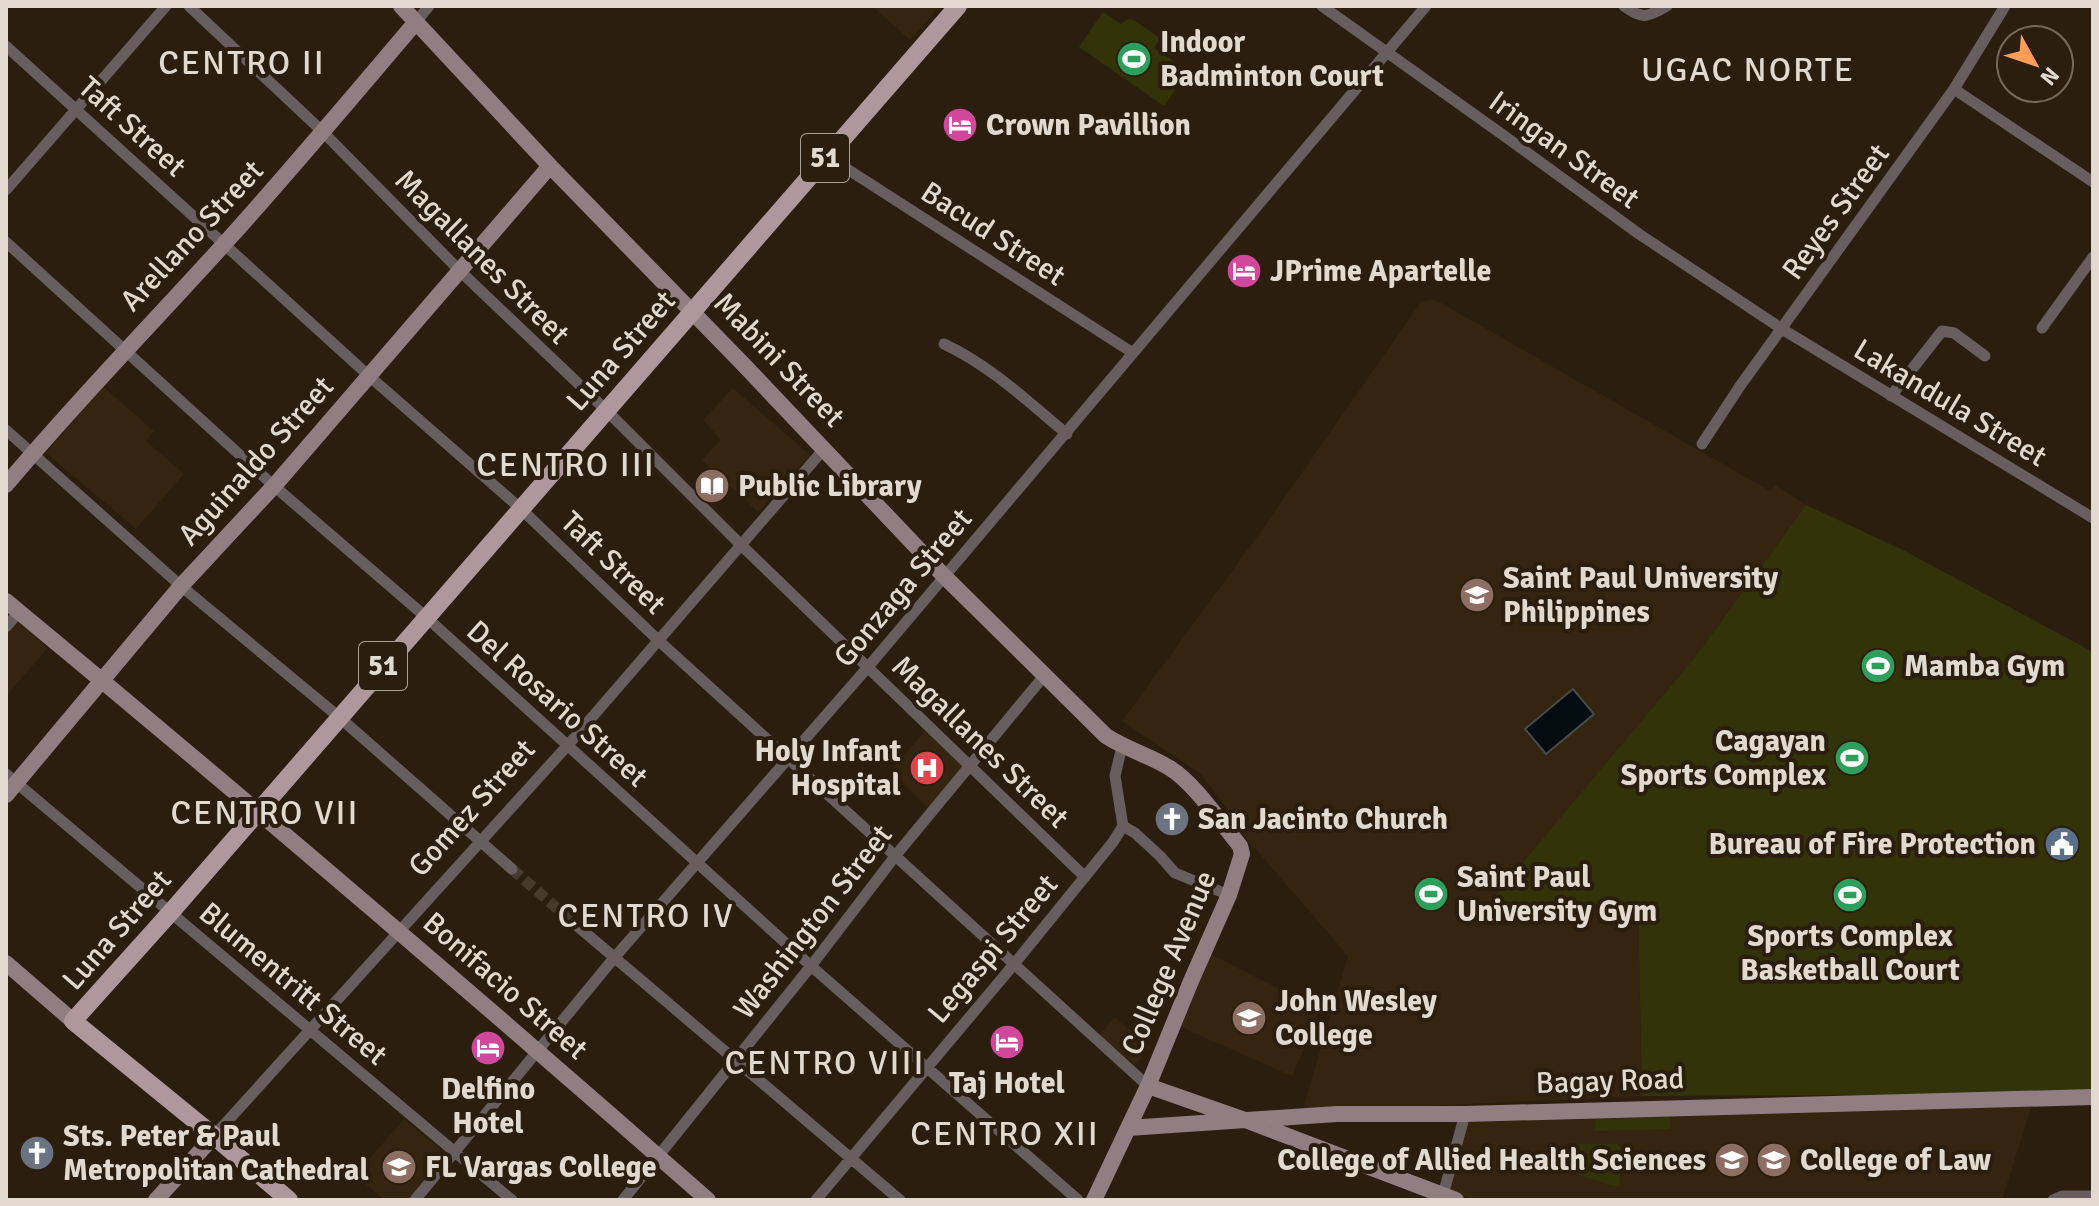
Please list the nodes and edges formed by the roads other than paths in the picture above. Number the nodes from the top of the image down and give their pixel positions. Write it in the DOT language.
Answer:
graph roads {
  1 [pos="166,6"];
  2 [pos="189,6"];
  3 [pos="401,6"];
  4 [pos="429,6"];
  5 [pos="958,6"];
  6 [pos="1322,6"];
  7 [pos="1426,6"];
  8 [pos="1624,6"];
  9 [pos="1667,6"];
  10 [pos="2005,6"];
  11 [pos="416,22"];
  12 [pos="6,46"];
  13 [pos="1388,53"];
  14 [pos="1954,89"];
  15 [pos="76,109"];
  16 [pos="323,132"];
  17 [pos="827,156"];
  18 [pos="550,166"];
  19 [pos="2093,182"];
  20 [pos="6,190"];
  21 [pos="6,242"];
  22 [pos="225,243"];
  23 [pos="2093,257"];
  24 [pos="460,271"];
  25 [pos="693,311"];
  26 [pos="2042,328"];
  27 [pos="1782,329"];
  28 [pos="944,344"];
  29 [pos="125,350"];
  30 [pos="1133,353"];
  31 [pos="1985,356"];
  32 [pos="368,375"];
  33 [pos="1891,396"];
  34 [pos="606,410"];
  35 [pos="6,430"];
  36 [pos="1067,434"];
  37 [pos="1702,444"];
  38 [pos="824,449"];
  39 [pos="33,453"];
  40 [pos="6,485"];
  41 [pos="274,486"];
  42 [pos="520,508"];
  43 [pos="2093,518"];
  44 [pos="741,545"];
  45 [pos="944,576"];
  46 [pos="181,586"];
  47 [pos="13,606"];
  48 [pos="426,617"];
  49 [pos="6,627"];
  50 [pos="658,640"];
  51 [pos="868,667"];
  52 [pos="1044,676"];
  53 [pos="102,682"];
  54 [pos="339,717"];
  55 [pos="568,745"];
  56 [pos="1122,746"];
  57 [pos="789,759"];
  58 [pos="970,765"];
  59 [pos="10,784"];
  60 [pos="257,810"];
  61 [pos="1123,826"];
  62 [pos="480,841"];
  63 [pos="896,855"];
  64 [pos="697,863"];
  65 [pos="512,869"];
  66 [pos="1085,877"];
  67 [pos="1229,895"];
  68 [pos="171,912"];
  69 [pos="575,924"];
  70 [pos="398,932"];
  71 [pos="614,958"];
  72 [pos="6,963"];
  73 [pos="1015,963"];
  74 [pos="811,966"];
  75 [pos="73,1021"];
  76 [pos="310,1031"];
  77 [pos="538,1050"];
  78 [pos="735,1060"];
  79 [pos="925,1067"];
  80 [pos="1148,1086"];
  81 [pos="2093,1097"];
  82 [pos="1465,1114"];
  83 [pos="1248,1121"];
  84 [pos="1128,1128"];
  85 [pos="214,1136"];
  86 [pos="454,1152"];
  87 [pos="658,1156"];
  88 [pos="851,1158"];
  89 [pos="2093,1196"];
  90 [pos="1450,1197"];
  91 [pos="156,1200"];
  92 [pos="289,1200"];
  93 [pos="415,1200"];
  94 [pos="512,1200"];
  95 [pos="623,1200"];
  96 [pos="708,1200"];
  97 [pos="816,1200"];
  98 [pos="900,1200"];
  99 [pos="1078,1200"];
  100 [pos="1094,1200"];
  101 [pos="2053,1200"];
  1 -- 15 [label="street"];
  2 -- 16 [label="street, Magallanes Street"];
  3 -- 11 [label="street, Mabini Street"];
  4 -- 11 [label="street"];
  5 -- 17 [label="main road, Luna Street / 51"];
  6 -- 13 [label="street, Iringan Street"];
  7 -- 13 [label="street, Gonzaga Street"];
  8 -- 9 [label="street"];
  10 -- 14 [label="street, Reyes Street"];
  11 -- 16 [label="street, Arellano Street"];
  11 -- 18 [label="street, Mabini Street"];
  12 -- 15 [label="street, Taft Street"];
  13 -- 27 [label="street, Iringan Street"];
  13 -- 30 [label="street, Gonzaga Street"];
  14 -- 19 [label="street"];
  14 -- 27 [label="street, Reyes Street"];
  15 -- 20 [label="street"];
  15 -- 22 [label="street, Taft Street"];
  16 -- 22 [label="street, Arellano Street"];
  16 -- 24 [label="street, Magallanes Street"];
  17 -- 25 [label="main road, Luna Street / 51"];
  17 -- 30 [label="street, Bacud Street"];
  18 -- 24 [label="street, Aguinaldo Street"];
  18 -- 25 [label="street, Mabini Street"];
  21 -- 29 [label="street, Del Rosario Street"];
  22 -- 29 [label="street, Arellano Street"];
  22 -- 32 [label="street, Taft Street"];
  23 -- 26 [label="street"];
  24 -- 32 [label="street, Aguinaldo Street"];
  24 -- 34 [label="street, Magallanes Street"];
  25 -- 34 [label="main road, Luna Street / 51"];
  25 -- 38 [label="street, Mabini Street"];
  27 -- 33 [label="street, Lakandula Street"];
  27 -- 37 [label="street, Reyes Street"];
  28 -- 36 [label="street"];
  29 -- 39 [label="street, Arellano Street"];
  29 -- 41 [label="street, Del Rosario Street"];
  30 -- 36 [label="street, Gonzaga Street"];
  31 -- 33 [label="street"];
  32 -- 41 [label="street, Aguinaldo Street"];
  32 -- 42 [label="street, Taft Street"];
  33 -- 43 [label="street, Lakandula Street"];
  34 -- 42 [label="main road, Luna Street / 51"];
  34 -- 44 [label="street, Magallanes Street"];
  35 -- 39 [label="street"];
  36 -- 45 [label="street, Gonzaga Street"];
  38 -- 44 [label="street, Gomez Street"];
  38 -- 45 [label="street, Mabini Street"];
  39 -- 40 [label="street, Arellano Street"];
  39 -- 46 [label="street"];
  41 -- 46 [label="street, Aguinaldo Street"];
  41 -- 48 [label="street, Del Rosario Street"];
  42 -- 48 [label="main road, Luna Street / 51"];
  42 -- 50 [label="street, Taft Street"];
  44 -- 50 [label="street, Gomez Street"];
  44 -- 51 [label="street, Magallanes Street"];
  45 -- 51 [label="street, Gonzaga Street"];
  45 -- 52 [label="street, Mabini Street"];
  46 -- 53 [label="street, Aguinaldo Street"];
  46 -- 54 [label="street"];
  47 -- 49 [label="street"];
  47 -- 53 [label="street, Bonifacio Street"];
  48 -- 54 [label="main road, Luna Street / 51"];
  48 -- 55 [label="street, Del Rosario Street"];
  50 -- 55 [label="street, Gomez Street"];
  50 -- 57 [label="street, Taft Street"];
  51 -- 57 [label="street, Gonzaga Street"];
  51 -- 58 [label="street, Magallanes Street"];
  52 -- 56 [label="street, Mabini Street"];
  52 -- 58 [label="street, Washington Street"];
  53 -- 59 [label="street, Aguinaldo Street"];
  53 -- 60 [label="street, Bonifacio Street"];
  54 -- 60 [label="main road, Luna Street / 51"];
  54 -- 62 [label="street"];
  55 -- 62 [label="street, Gomez Street"];
  55 -- 64 [label="street, Del Rosario Street"];
  56 -- 61 [label="street"];
  56 -- 67 [label="street, College Avenue"];
  57 -- 63 [label="street, Taft Street"];
  57 -- 64 [label="street, Gonzaga Street"];
  58 -- 63 [label="street, Washington Street"];
  58 -- 66 [label="street, Magallanes Street"];
  59 -- 68 [label="street, Blumentritt Street"];
  60 -- 68 [label="main road, Luna Street / 51"];
  60 -- 70 [label="street, Bonifacio Street"];
  61 -- 66 [label="street, Legaspi Street"];
  61 -- 67 [label="street"];
  62 -- 65 [label="street"];
  62 -- 70 [label="street, Gomez Street"];
  63 -- 73 [label="street, Taft Street"];
  63 -- 74 [label="street, Washington Street"];
  64 -- 71 [label="street, Gonzaga Street"];
  64 -- 74 [label="street, Del Rosario Street"];
  66 -- 73 [label="street, Legaspi Street"];
  67 -- 80 [label="street, College Avenue"];
  68 -- 75 [label="main road, Luna Street / 51"];
  68 -- 76 [label="street, Blumentritt Street"];
  69 -- 71 [label="street"];
  70 -- 76 [label="street, Gomez Street"];
  70 -- 77 [label="street, Bonifacio Street"];
  71 -- 77 [label="street, Gonzaga Street"];
  71 -- 78 [label="street"];
  72 -- 75 [label="street"];
  73 -- 79 [label="street, Legaspi Street"];
  73 -- 80 [label="street, Taft Street"];
  74 -- 78 [label="street, Washington Street"];
  74 -- 79 [label="street, Del Rosario Street"];
  75 -- 85 [label="main road"];
  76 -- 85 [label="street, Gomez Street"];
  76 -- 86 [label="street, Blumentritt Street"];
  77 -- 86 [label="street, Gonzaga Street"];
  77 -- 87 [label="street, Bonifacio Street"];
  78 -- 87 [label="street, Washington Street"];
  78 -- 88 [label="street"];
  79 -- 88 [label="street, Legaspi Street"];
  79 -- 99 [label="street, Del Rosario Street"];
  80 -- 83 [label="street"];
  80 -- 84 [label="street, College Avenue"];
  81 -- 82 [label="street, Bagay Road"];
  82 -- 83 [label="street, Bagay Road"];
  82 -- 90 [label="street"];
  83 -- 84 [label="street, Bagay Road"];
  83 -- 90 [label="street"];
  84 -- 100 [label="street, College Avenue"];
  85 -- 91 [label="street, Gomez Street"];
  85 -- 92 [label="main road"];
  86 -- 93 [label="street, Gonzaga Street"];
  86 -- 94 [label="street, Blumentritt Street"];
  87 -- 95 [label="street, Washington Street"];
  87 -- 96 [label="street, Bonifacio Street"];
  88 -- 97 [label="street, Legaspi Street"];
  88 -- 98 [label="street"];
  89 -- 101 [label="street"];
}
